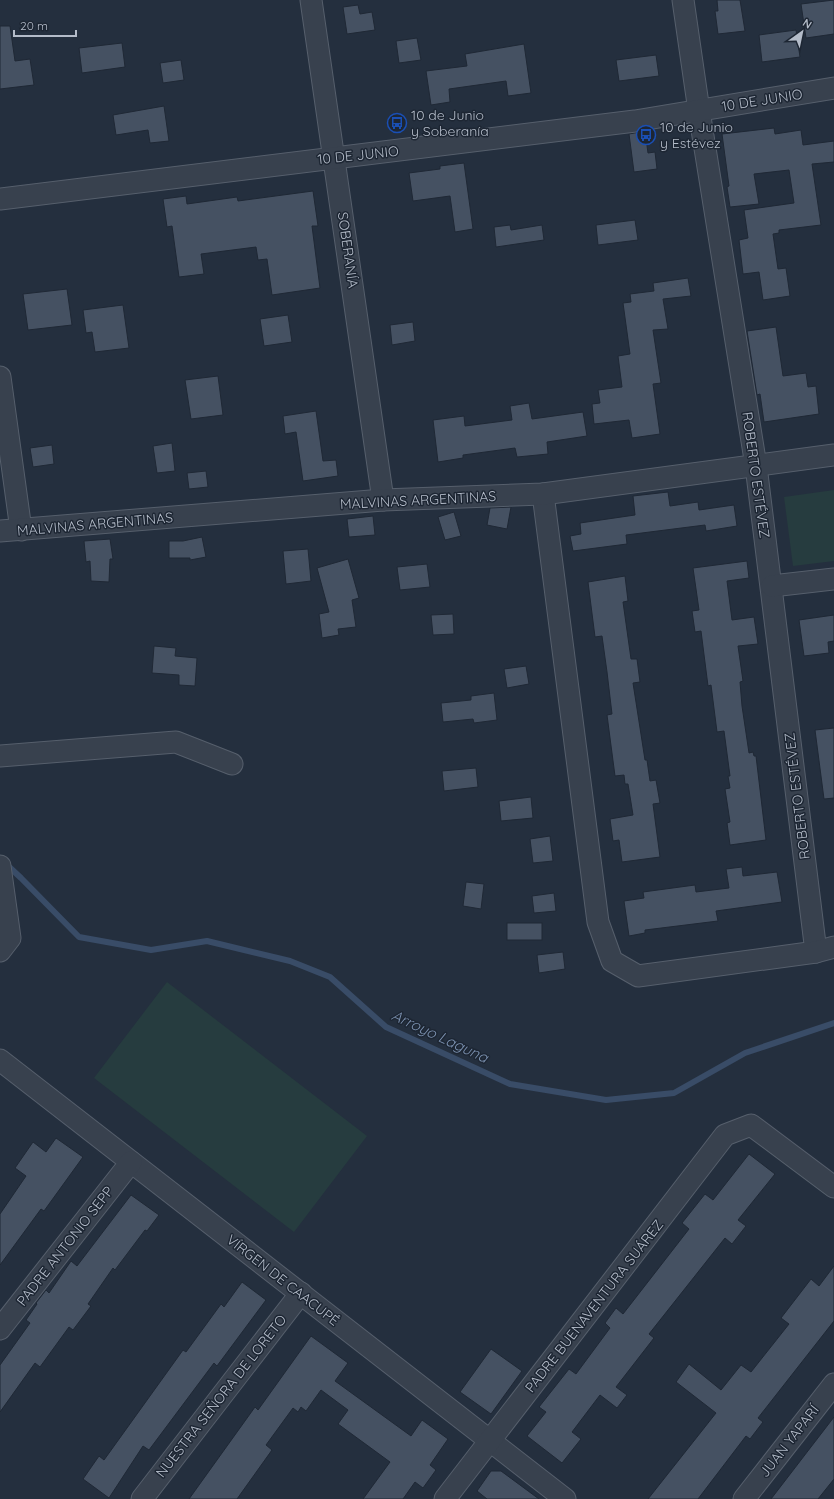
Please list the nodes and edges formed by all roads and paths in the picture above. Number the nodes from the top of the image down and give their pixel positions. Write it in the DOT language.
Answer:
graph roads {
  1 [pos="311,0"];
  2 [pos="683,0"];
  3 [pos="834,88"];
  4 [pos="699,111"];
  5 [pos="335,157"];
  6 [pos="0,199"];
  7 [pos="0,377"];
  8 [pos="834,455"];
  9 [pos="756,466"];
  10 [pos="543,494"];
  11 [pos="383,500"];
  12 [pos="20,530"];
  13 [pos="0,531"];
  14 [pos="834,579"];
  15 [pos="772,586"];
  16 [pos="0,756"];
  17 [pos="232,764"];
  18 [pos="1,873"];
  19 [pos="825,949"];
  20 [pos="0,951"];
  21 [pos="0,1060"];
  22 [pos="131,1162"];
  23 [pos="834,1187"];
  24 [pos="301,1293"];
  25 [pos="0,1330"];
  26 [pos="834,1384"];
  27 [pos="490,1441"];
  28 [pos="142,1499"];
  29 [pos="445,1499"];
  30 [pos="565,1499"];
  31 [pos="744,1499"];
  1 -- 5 [label="street, SOBERANÍA"];
  2 -- 4 [label="street, ROBERTO ESTÉVEZ"];
  3 -- 4 [label="street, 10 DE JUNIO"];
  4 -- 5 [label="street, 10 DE JUNIO"];
  4 -- 9 [label="street, ROBERTO ESTÉVEZ"];
  5 -- 6 [label="street, 10 DE JUNIO"];
  5 -- 11 [label="street, SOBERANÍA"];
  7 -- 12 [label="street"];
  8 -- 9 [label="street, MALVINAS ARGENTINAS"];
  9 -- 10 [label="street, MALVINAS ARGENTINAS"];
  9 -- 15 [label="street, ROBERTO ESTÉVEZ"];
  10 -- 11 [label="street, MALVINAS ARGENTINAS"];
  10 -- 19 [label="street"];
  11 -- 12 [label="street, MALVINAS ARGENTINAS"];
  12 -- 13 [label="street, MALVINAS ARGENTINAS"];
  14 -- 15 [label="street"];
  15 -- 19 [label="street, ROBERTO ESTÉVEZ"];
  16 -- 17 [label="street"];
  18 -- 20 [label="street"];
  21 -- 22 [label="street, VÍRGEN DE CAACUPÉ"];
  22 -- 24 [label="street, VÍRGEN DE CAACUPÉ"];
  22 -- 25 [label="street, PADRE ANTONIO SEPP"];
  23 -- 27 [label="street, PADRE BUENAVENTURA SUÁREZ"];
  24 -- 27 [label="street, VÍRGEN DE CAACUPÉ"];
  24 -- 28 [label="street, NUESTRA SEÑORA DE LORETO"];
  26 -- 31 [label="street, JUAN YAPARÍ"];
  27 -- 29 [label="street, PADRE BUENAVENTURA SUÁREZ"];
  27 -- 30 [label="street, VÍRGEN DE CAACUPÉ"];
}
